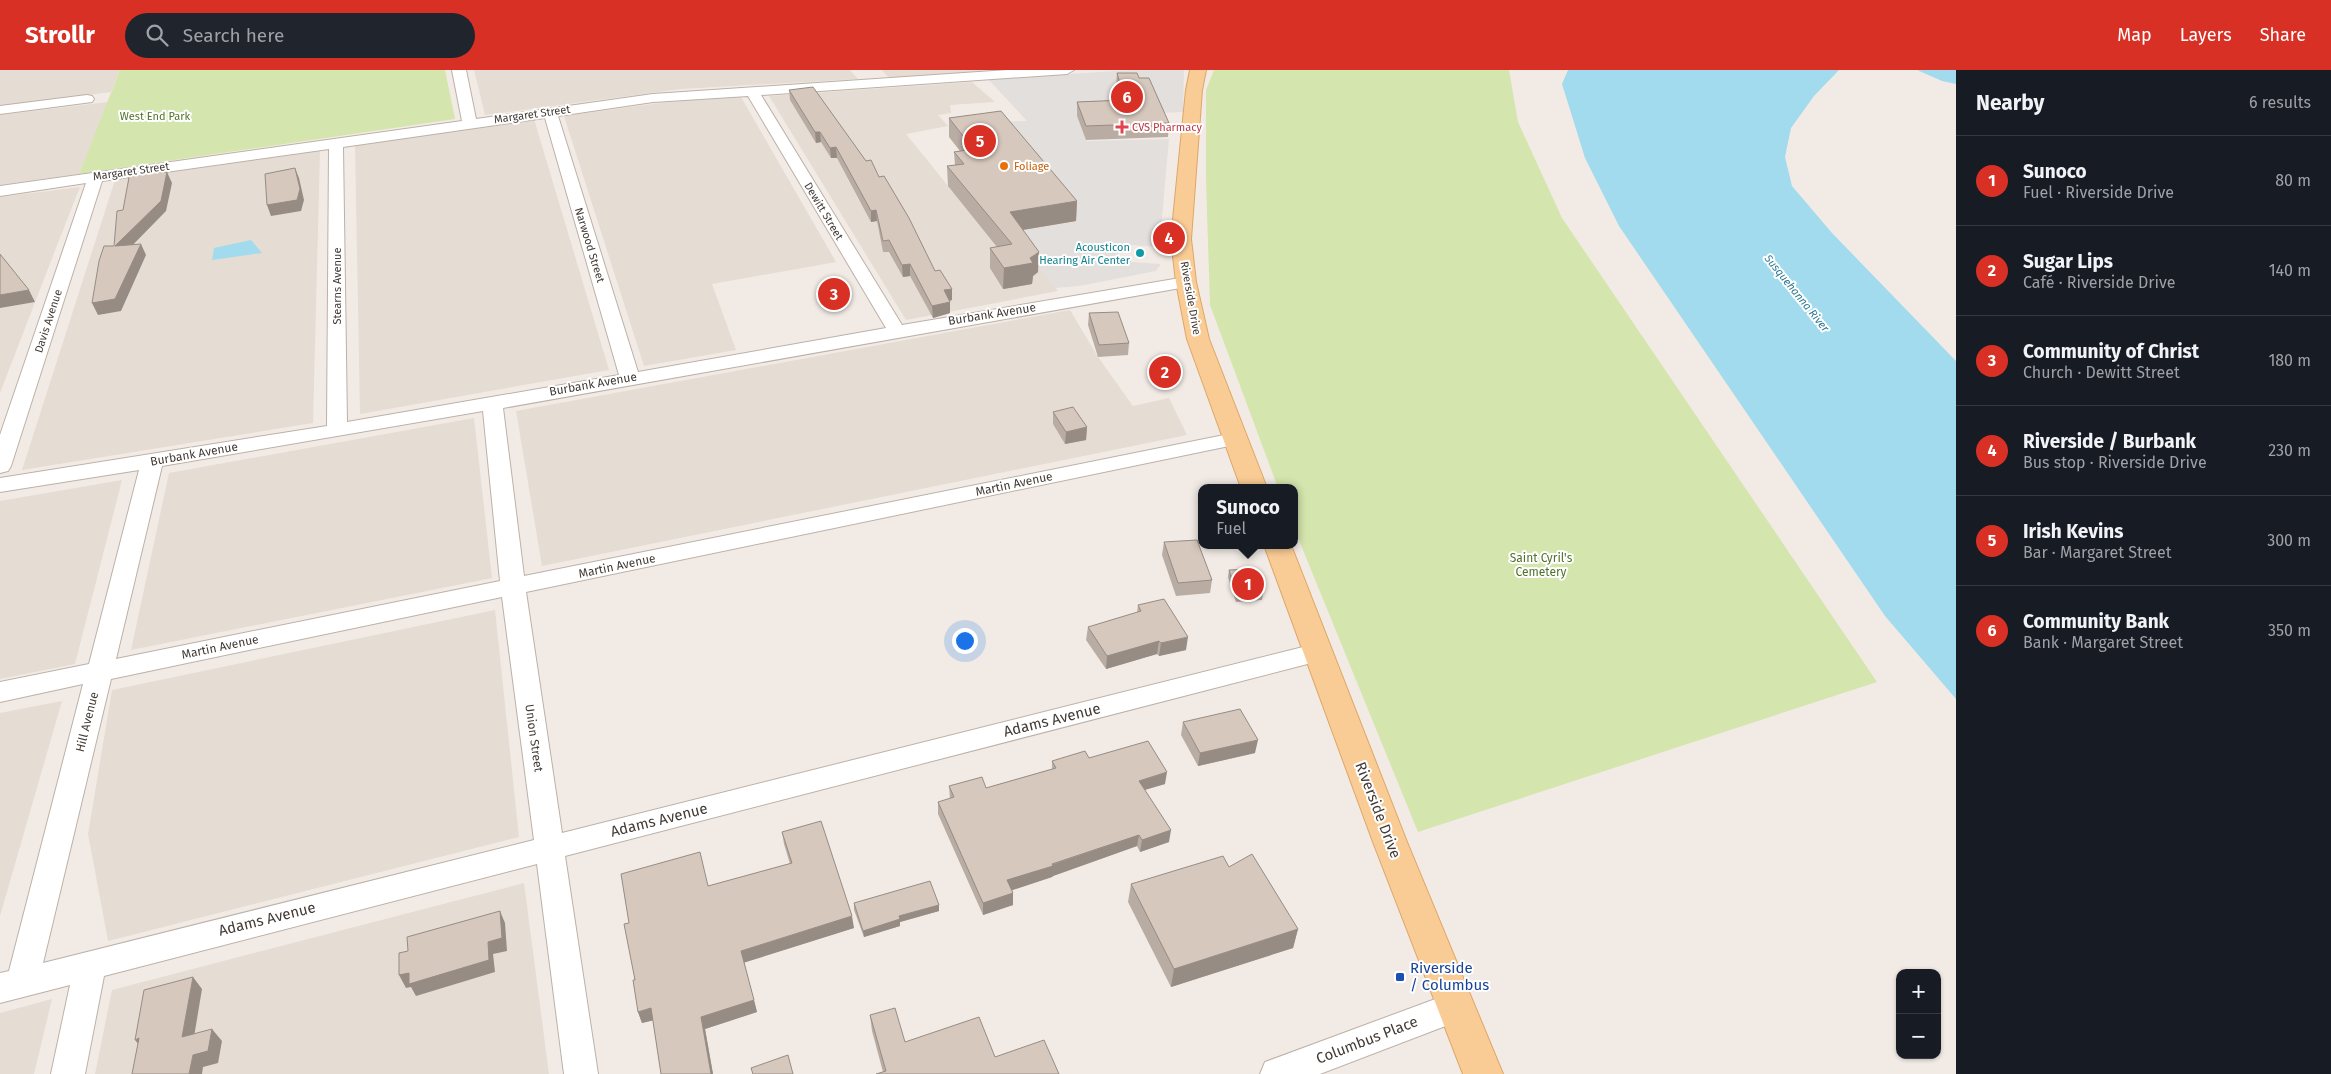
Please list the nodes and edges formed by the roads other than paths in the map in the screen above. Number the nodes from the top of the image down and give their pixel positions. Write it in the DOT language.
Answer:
graph roads {
  1 [pos="459,70"];
  2 [pos="862,70"];
  3 [pos="1067,70"];
  4 [pos="1198,70"];
  5 [pos="873,83"];
  6 [pos="752,91"];
  7 [pos="87,99"];
  8 [pos="0,110"];
  9 [pos="550,112"];
  10 [pos="470,123"];
  11 [pos="336,142"];
  12 [pos="96,176"];
  13 [pos="0,191"];
  14 [pos="1186,282"];
  15 [pos="896,330"];
  16 [pos="630,378"];
  17 [pos="492,402"];
  18 [pos="337,429"];
  19 [pos="1234,439"];
  20 [pos="152,462"];
  21 [pos="0,466"];
  22 [pos="1252,484"];
  23 [pos="0,485"];
  24 [pos="1278,549"];
  25 [pos="513,587"];
  26 [pos="1319,652"];
  27 [pos="99,672"];
  28 [pos="0,692"];
  29 [pos="549,848"];
  30 [pos="90,964"];
  31 [pos="11,985"];
  32 [pos="1457,1006"];
  33 [pos="68,1074"];
  34 [pos="581,1074"];
  35 [pos="1276,1074"];
  36 [pos="1483,1074"];
  1 -- 10 [label="street"];
  2 -- 5 [label="street"];
  3 -- 5 [label="street, Margaret Street"];
  4 -- 14 [label="main road, Riverside Drive"];
  5 -- 6 [label="street, Margaret Street"];
  6 -- 9 [label="street, Margaret Street"];
  6 -- 15 [label="street, Dewitt Street"];
  7 -- 8 [label="street"];
  9 -- 10 [label="street, Margaret Street"];
  9 -- 16 [label="street, Narwood Street"];
  10 -- 11 [label="street, Margaret Street"];
  11 -- 12 [label="street, Margaret Street"];
  11 -- 18 [label="street, Stearns Avenue"];
  12 -- 13 [label="street, Margaret Street"];
  12 -- 21 [label="street, Davis Avenue"];
  14 -- 15 [label="street, Burbank Avenue"];
  14 -- 19 [label="main road, Riverside Drive"];
  15 -- 16 [label="street, Burbank Avenue"];
  16 -- 17 [label="street, Burbank Avenue"];
  17 -- 18 [label="street, Burbank Avenue"];
  17 -- 25 [label="street, Union Street"];
  18 -- 20 [label="street, Burbank Avenue"];
  19 -- 22 [label="main road, Riverside Drive"];
  19 -- 25 [label="street, Martin Avenue"];
  20 -- 23 [label="street, Burbank Avenue"];
  20 -- 27 [label="street, Hill Avenue"];
  24 -- 26 [label="main road, Riverside Drive"];
  25 -- 27 [label="street, Martin Avenue"];
  25 -- 29 [label="street, Union Street"];
  26 -- 29 [label="street, Adams Avenue"];
  26 -- 32 [label="main road, Riverside Drive"];
  27 -- 28 [label="street, Martin Avenue"];
  27 -- 31 [label="street, Hill Avenue"];
  29 -- 30 [label="street, Adams Avenue"];
  29 -- 34 [label="street, Union Street"];
  30 -- 31 [label="street, Adams Avenue"];
  30 -- 33 [label="street"];
  32 -- 35 [label="street, Columbus Place"];
  32 -- 36 [label="main road, Riverside Drive"];
}
